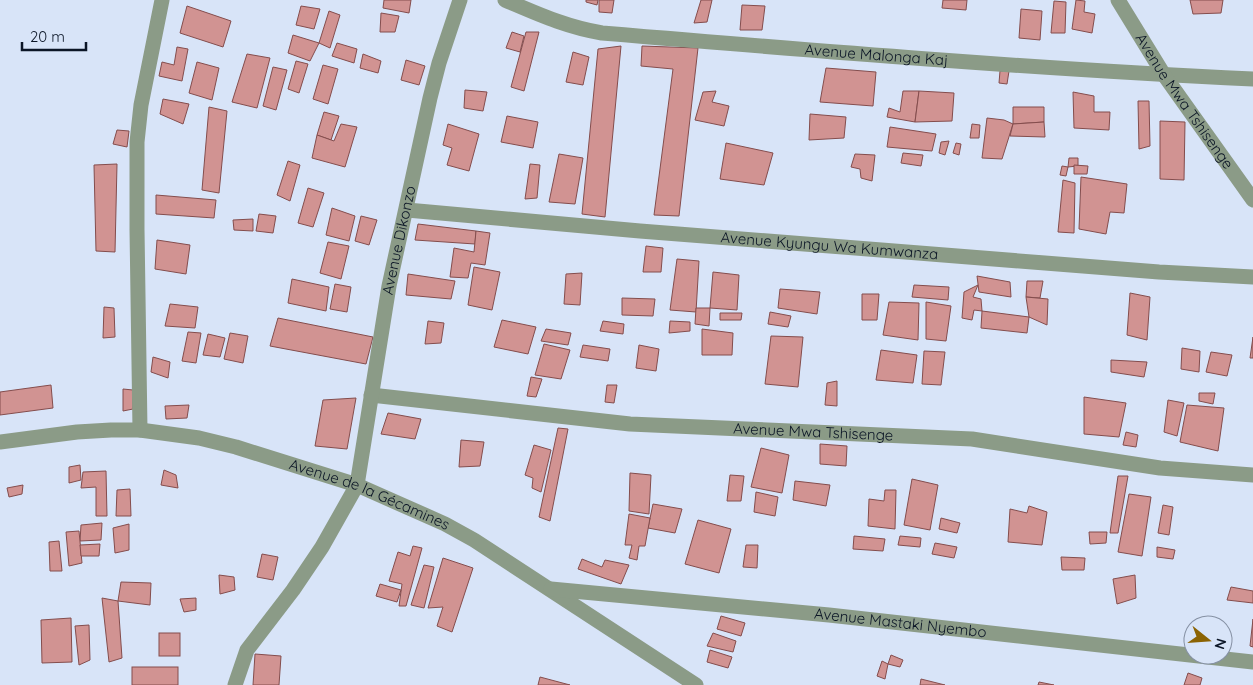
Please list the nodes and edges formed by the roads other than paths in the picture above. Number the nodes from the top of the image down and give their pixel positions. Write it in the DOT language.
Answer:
graph roads {
  1 [pos="162,0"];
  2 [pos="460,0"];
  3 [pos="504,0"];
  4 [pos="1118,0"];
  5 [pos="1164,75"];
  6 [pos="1253,79"];
  7 [pos="1253,200"];
  8 [pos="407,210"];
  9 [pos="1253,277"];
  10 [pos="371,395"];
  11 [pos="140,430"];
  12 [pos="0,442"];
  13 [pos="1253,475"];
  14 [pos="357,485"];
  15 [pos="548,589"];
  16 [pos="1253,662"];
  17 [pos="234,685"];
  18 [pos="696,685"];
  1 -- 11 [label="street"];
  2 -- 8 [label="street, Avenue Dikonzo"];
  3 -- 5 [label="street, Avenue Malonga Kaj"];
  4 -- 5 [label="street, Avenue Mwa Tshisenge"];
  5 -- 6 [label="street, Avenue Malonga Kaj"];
  5 -- 7 [label="street, Avenue Mwa Tshisenge"];
  8 -- 9 [label="street, Avenue Kyungu Wa Kumwanza"];
  8 -- 10 [label="street, Avenue Dikonzo"];
  10 -- 13 [label="street, Avenue Mwa Tshisenge"];
  10 -- 14 [label="street, Avenue Dikonzo"];
  11 -- 12 [label="street, Avenue de la Gécamines"];
  11 -- 14 [label="street, Avenue de la Gécamines"];
  14 -- 15 [label="street, Avenue de la Gécamines"];
  14 -- 17 [label="street"];
  15 -- 16 [label="street, Avenue Mastaki Nyembo"];
  15 -- 18 [label="street, Avenue de la Gécamines"];
}
